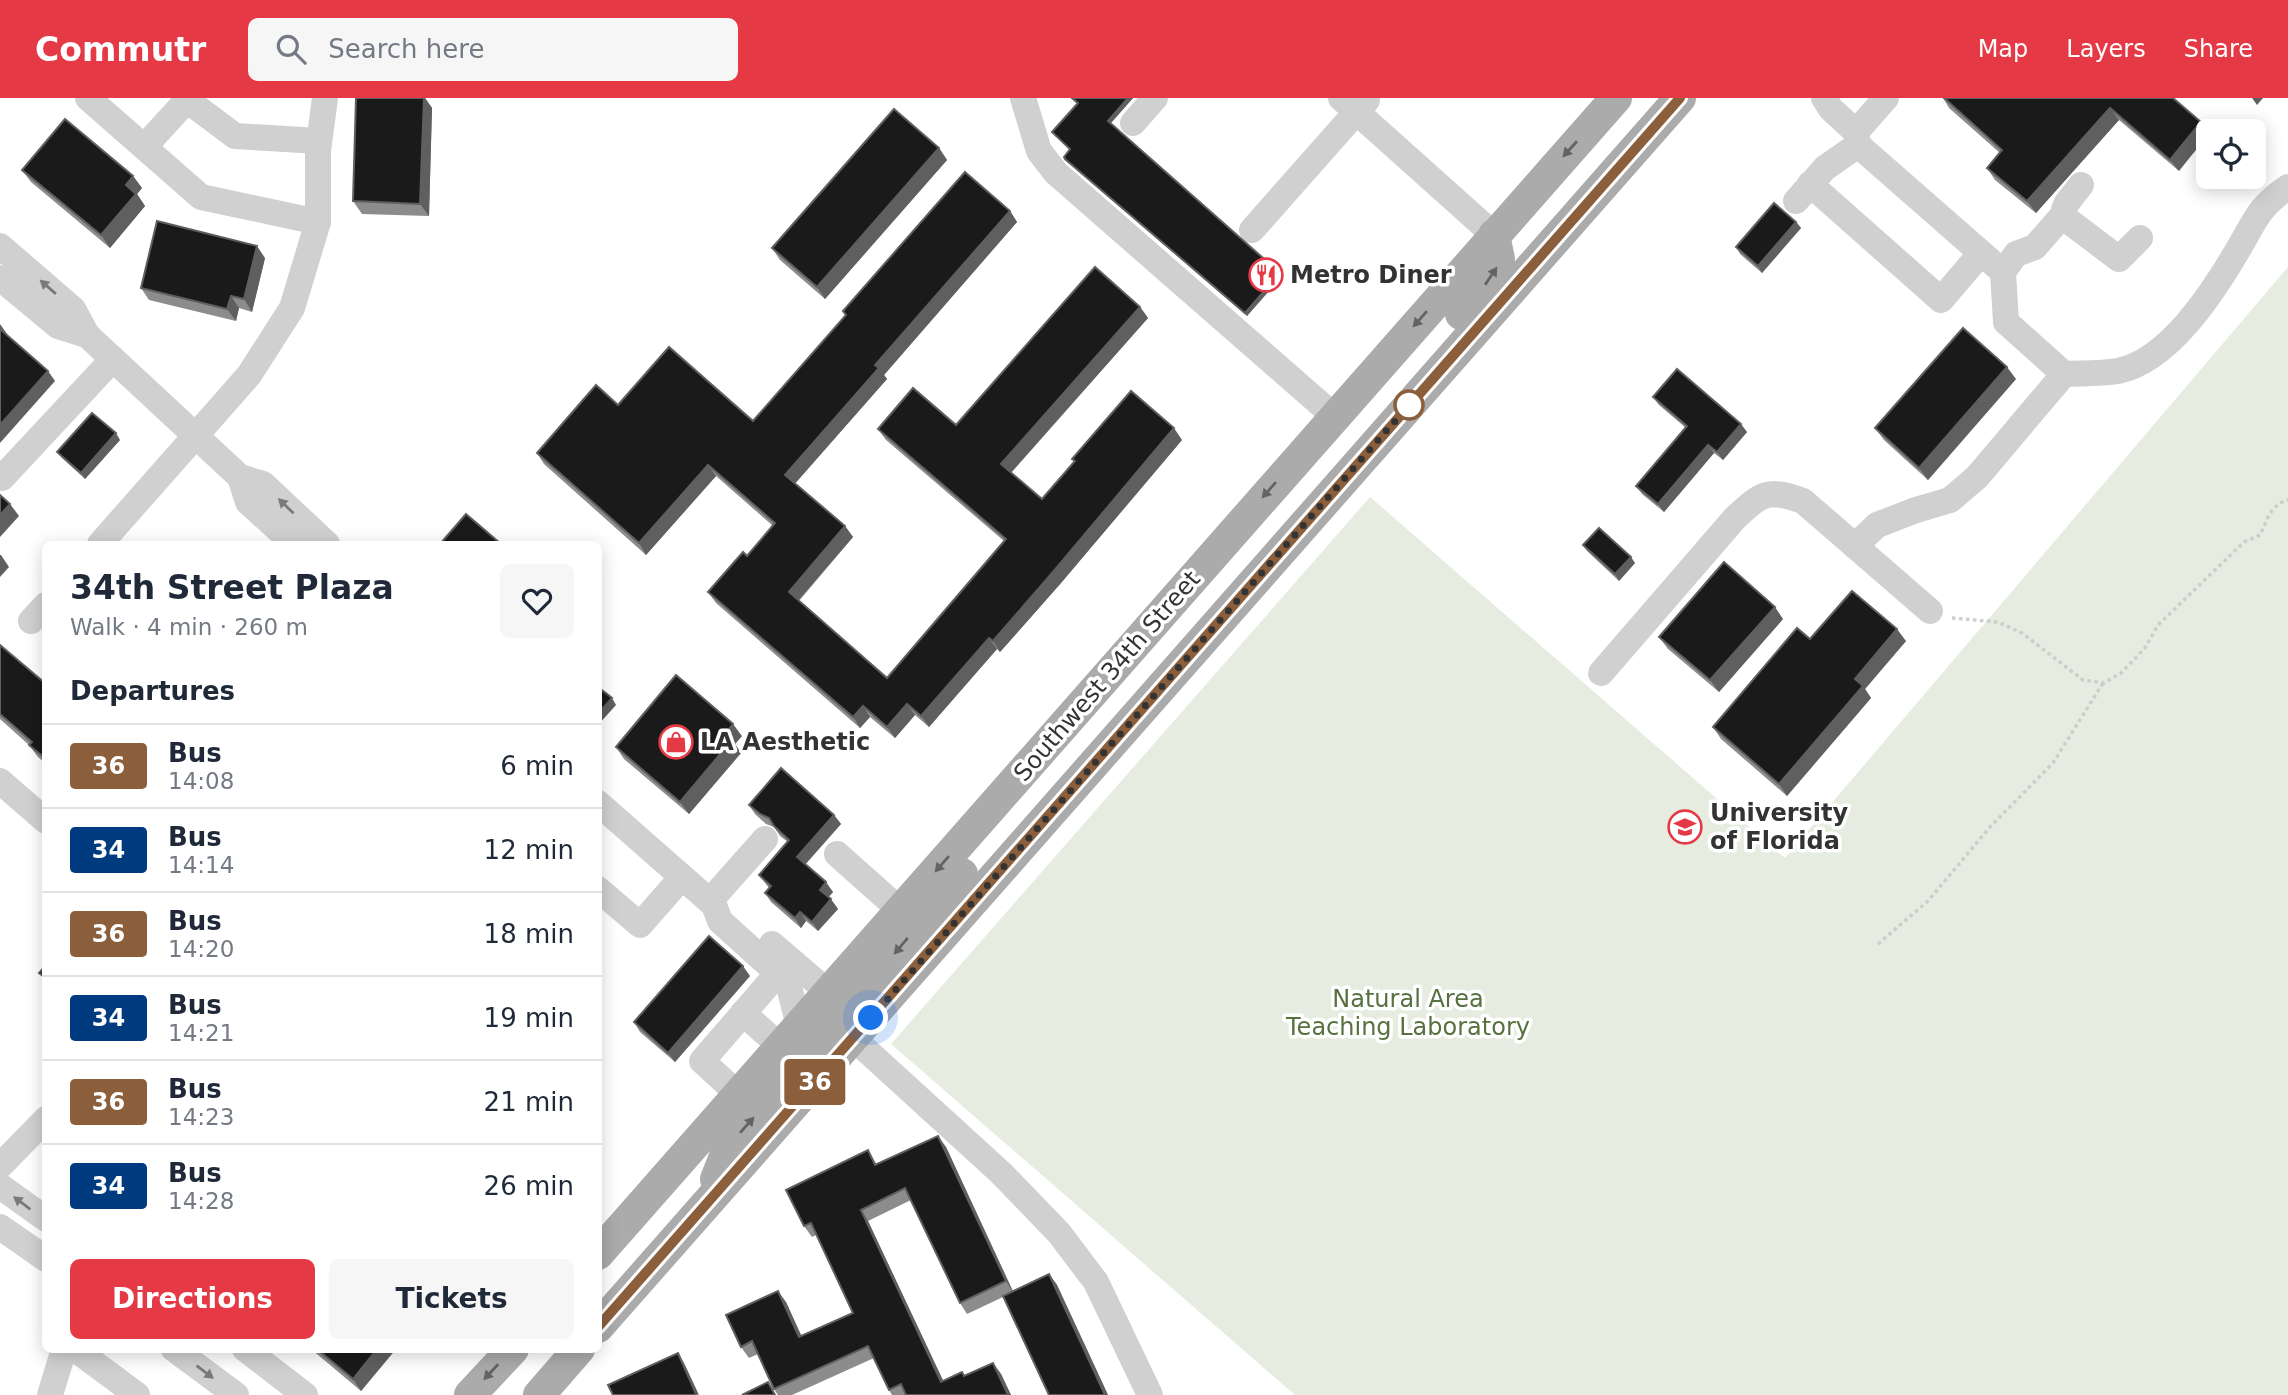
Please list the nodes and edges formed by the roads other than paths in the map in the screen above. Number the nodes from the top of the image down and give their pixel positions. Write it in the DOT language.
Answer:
graph roads {
  1 [pos="88,98"];
  2 [pos="324,98"];
  3 [pos="1023,98"];
  4 [pos="1156,98"];
  5 [pos="1616,98"];
  6 [pos="1680,98"];
  7 [pos="1824,98"];
  8 [pos="1886,98"];
  9 [pos="188,99"];
  10 [pos="1356,103"];
  11 [pos="1133,123"];
  12 [pos="1857,138"];
  13 [pos="319,141"];
  14 [pos="144,148"];
  15 [pos="2081,185"];
  16 [pos="2288,187"];
  17 [pos="2062,216"];
  18 [pos="318,222"];
  19 [pos="1252,230"];
  20 [pos="1494,236"];
  21 [pos="2140,238"];
  22 [pos="0,246"];
  23 [pos="1981,253"];
  24 [pos="2003,272"];
  25 [pos="0,278"];
  26 [pos="87,335"];
  27 [pos="113,359"];
  28 [pos="2064,374"];
  29 [pos="1419,394"];
  30 [pos="1334,416"];
  31 [pos="195,435"];
  32 [pos="240,477"];
  33 [pos="2,478"];
  34 [pos="103,541"];
  35 [pos="290,541"];
  36 [pos="324,541"];
  37 [pos="1855,546"];
  38 [pos="1930,611"];
  39 [pos="1601,673"];
  40 [pos="0,781"];
  41 [pos="602,807"];
  42 [pos="989,810"];
  43 [pos="42,818"];
  44 [pos="765,839"];
  45 [pos="837,854"];
  46 [pos="682,877"];
  47 [pos="602,892"];
  48 [pos="712,903"];
  49 [pos="901,911"];
  50 [pos="778,973"];
  51 [pos="829,993"];
  52 [pos="743,1013"];
  53 [pos="790,1037"];
  54 [pos="853,1038"];
  55 [pos="739,1095"];
  56 [pos="42,1123"];
  57 [pos="0,1166"];
  58 [pos="0,1186"];
  59 [pos="705,1206"];
  60 [pos="42,1217"];
  61 [pos="0,1227"];
  62 [pos="602,1249"];
  63 [pos="42,1256"];
  64 [pos="602,1322"];
  65 [pos="63,1353"];
  66 [pos="80,1353"];
  67 [pos="179,1353"];
  68 [pos="249,1353"];
  69 [pos="509,1353"];
  70 [pos="549,1353"];
  71 [pos="576,1353"];
  72 [pos="50,1395"];
  73 [pos="137,1395"];
  74 [pos="236,1395"];
  75 [pos="305,1395"];
  76 [pos="470,1395"];
  77 [pos="533,1395"];
  78 [pos="539,1395"];
  79 [pos="1150,1395"];
  1 -- 14 [label="street"];
  2 -- 13 [label="street"];
  3 -- 30 [label="street"];
  4 -- 11 [label="street"];
  5 -- 20 [label="main road, Southwest 34th Street, one-way"];
  6 -- 29 [label="main road, Southwest 34th Street"];
  7 -- 12 [label="street"];
  8 -- 12 [label="street"];
  9 -- 13 [label="street"];
  9 -- 14 [label="street"];
  10 -- 19 [label="street"];
  10 -- 20 [label="street"];
  12 -- 23 [label="street"];
  12 -- 23 [label="street"];
  13 -- 18 [label="street"];
  14 -- 18 [label="street"];
  15 -- 17 [label="street"];
  16 -- 28 [label="street"];
  17 -- 21 [label="street"];
  17 -- 24 [label="street"];
  18 -- 31 [label="street"];
  29 -- 20 [label="main road, one-way"];
  20 -- 30 [label="main road, Southwest 34th Street, one-way"];
  26 -- 22 [label="street, one-way"];
  23 -- 24 [label="street"];
  24 -- 28 [label="street"];
  25 -- 26 [label="street"];
  26 -- 27 [label="street"];
  27 -- 31 [label="street"];
  27 -- 33 [label="street"];
  28 -- 37 [label="street"];
  29 -- 54 [label="main road, Southwest 34th Street"];
  30 -- 42 [label="main road, Southwest 34th Street, one-way"];
  31 -- 32 [label="street"];
  31 -- 34 [label="street"];
  32 -- 35 [label="street"];
  36 -- 32 [label="street, one-way"];
  37 -- 38 [label="street"];
  37 -- 39 [label="street"];
  40 -- 43 [label="street"];
  41 -- 46 [label="street"];
  42 -- 49 [label="main road, Southwest 34th Street, one-way"];
  42 -- 54 [label="main road, one-way"];
  44 -- 48 [label="street"];
  45 -- 49 [label="street"];
  46 -- 47 [label="street"];
  46 -- 48 [label="street"];
  48 -- 50 [label="street"];
  48 -- 51 [label="street"];
  49 -- 51 [label="main road, Southwest 34th Street"];
  50 -- 52 [label="street"];
  50 -- 53 [label="street"];
  51 -- 53 [label="main road, Southwest 34th Street"];
  59 -- 51 [label="main road, one-way"];
  52 -- 53 [label="street"];
  52 -- 55 [label="street"];
  53 -- 55 [label="main road, Southwest 34th Street"];
  54 -- 59 [label="main road, Southwest 34th Street"];
  54 -- 79 [label="street"];
  55 -- 62 [label="main road, Southwest 34th Street"];
  56 -- 57 [label="street"];
  60 -- 58 [label="street, one-way"];
  59 -- 64 [label="main road, Southwest 34th Street"];
  61 -- 63 [label="street"];
  65 -- 72 [label="street"];
  66 -- 73 [label="street"];
  67 -- 74 [label="street, one-way"];
  68 -- 75 [label="street"];
  69 -- 76 [label="main road, one-way"];
  70 -- 77 [label="main road"];
  71 -- 78 [label="main road"];
}
